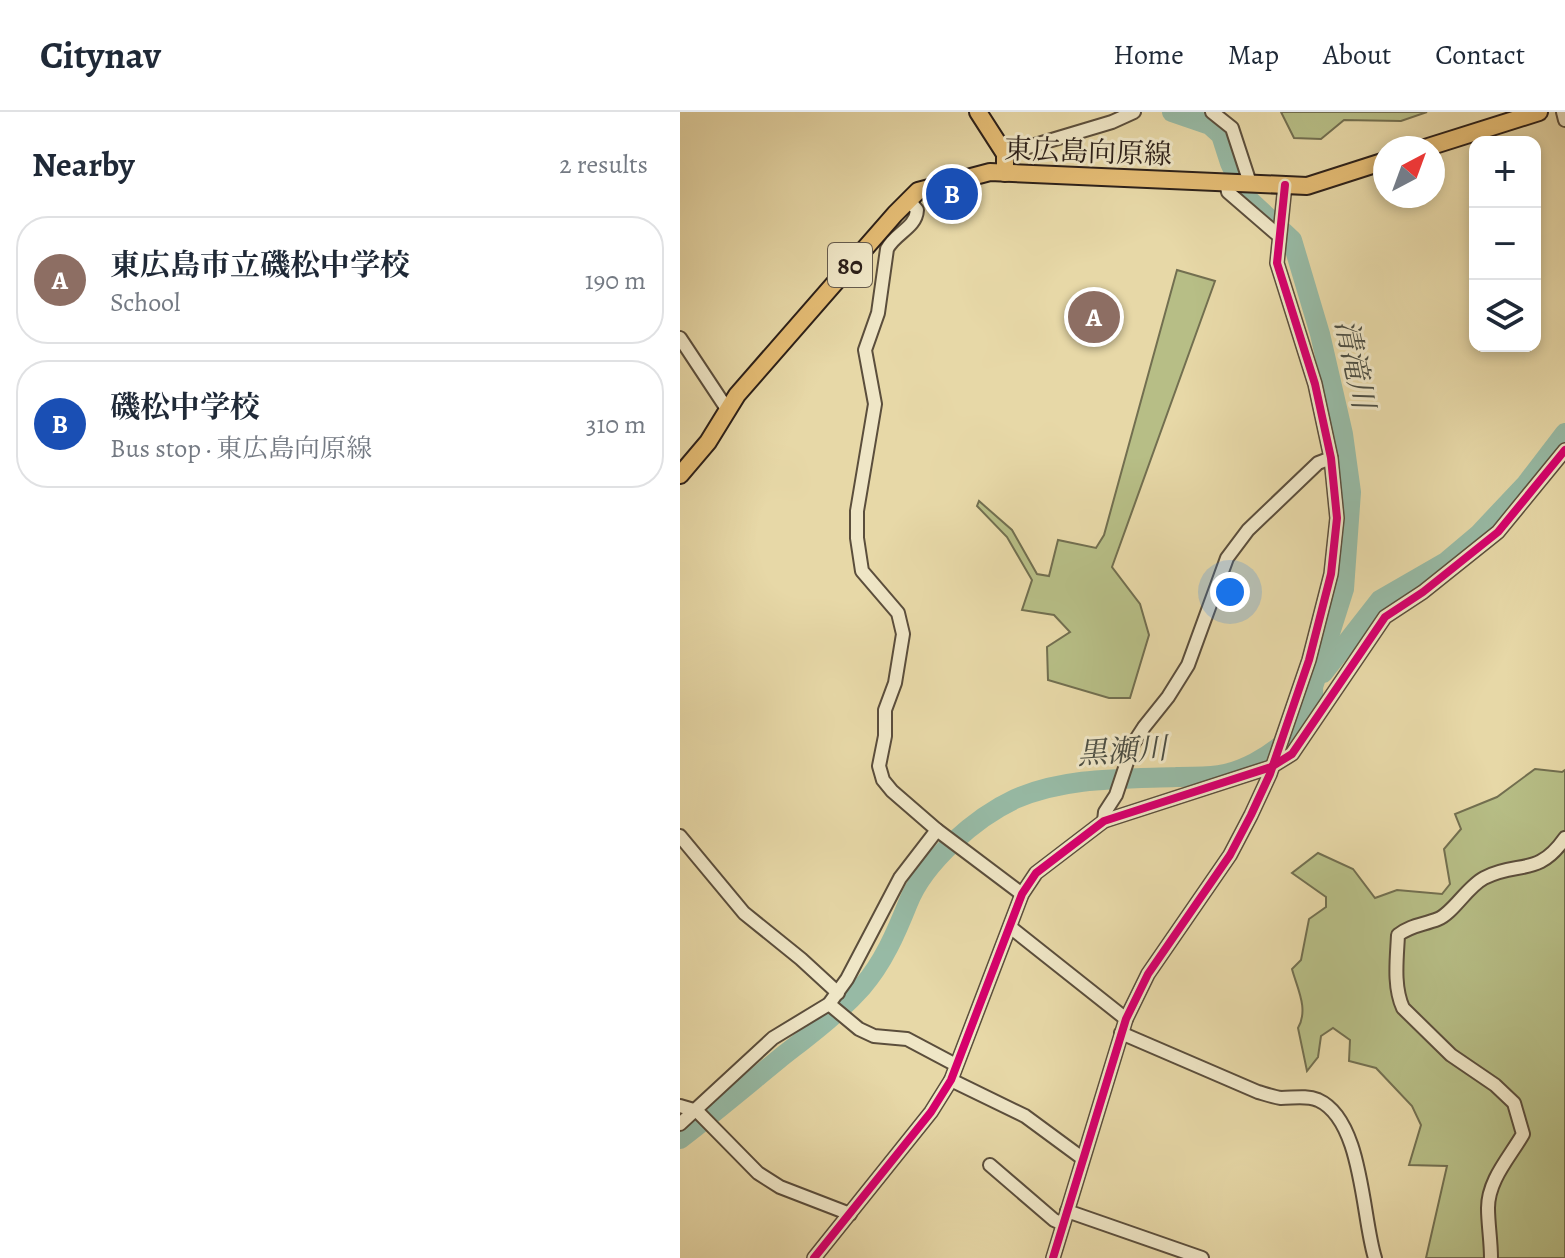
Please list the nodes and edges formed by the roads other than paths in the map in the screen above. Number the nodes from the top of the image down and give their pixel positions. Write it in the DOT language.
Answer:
graph roads {
  1 [pos="978,112"];
  2 [pos="1134,112"];
  3 [pos="1212,112"];
  4 [pos="1539,112"];
  5 [pos="1563,112"];
  6 [pos="1565,120"];
  7 [pos="1445,142"];
  8 [pos="1005,154"];
  9 [pos="1373,165"];
  10 [pos="1005,173"];
  11 [pos="1237,183"];
  12 [pos="1285,185"];
  13 [pos="908,199"];
  14 [pos="1279,236"];
  15 [pos="680,338"];
  16 [pos="727,409"];
  17 [pos="1565,450"];
  18 [pos="1331,458"];
  19 [pos="680,475"];
  20 [pos="1272,766"];
  21 [pos="1104,821"];
  22 [pos="939,832"];
  23 [pos="680,836"];
  24 [pos="1565,838"];
  25 [pos="1022,894"];
  26 [pos="1010,927"];
  27 [pos="838,993"];
  28 [pos="829,1004"];
  29 [pos="1126,1019"];
  30 [pos="1121,1033"];
  31 [pos="956,1065"];
  32 [pos="951,1080"];
  33 [pos="680,1106"];
  34 [pos="697,1111"];
  35 [pos="680,1124"];
  36 [pos="1082,1158"];
  37 [pos="990,1165"];
  38 [pos="1067,1211"];
  39 [pos="850,1214"];
  40 [pos="1063,1224"];
  41 [pos="814,1258"];
  42 [pos="1053,1258"];
  43 [pos="1202,1258"];
  44 [pos="1375,1258"];
  45 [pos="1491,1258"];
  1 -- 8 [label="main road"];
  2 -- 8 [label="street"];
  3 -- 11 [label="street"];
  4 -- 7 [label="main road"];
  5 -- 6 [label="street"];
  8 -- 10 [label="main road"];
  9 -- 12 [label="main road, 東広島向原線 / 80"];
  10 -- 11 [label="main road, 東広島向原線 / 80"];
  10 -- 13 [label="main road, 東広島向原線 / 80"];
  11 -- 12 [label="main road, 東広島向原線 / 80"];
  11 -- 14 [label="street"];
  12 -- 14 [label="street"];
  13 -- 16 [label="main road, 東広島向原線 / 80"];
  13 -- 22 [label="street"];
  14 -- 18 [label="street"];
  15 -- 16 [label="street"];
  16 -- 19 [label="main road, 東広島向原線 / 80"];
  17 -- 20 [label="street"];
  18 -- 20 [label="street"];
  18 -- 21 [label="street"];
  20 -- 21 [label="street"];
  20 -- 29 [label="street"];
  21 -- 25 [label="street"];
  22 -- 25 [label="street"];
  22 -- 27 [label="street"];
  23 -- 27 [label="street"];
  24 -- 45 [label="street"];
  25 -- 26 [label="street"];
  26 -- 29 [label="street"];
  26 -- 31 [label="street"];
  27 -- 28 [label="street"];
  28 -- 31 [label="street"];
  28 -- 34 [label="street"];
  29 -- 30 [label="street"];
  30 -- 36 [label="street"];
  30 -- 44 [label="street"];
  31 -- 32 [label="street"];
  32 -- 36 [label="street"];
  32 -- 39 [label="street"];
  33 -- 34 [label="street"];
  34 -- 35 [label="street"];
  34 -- 39 [label="street"];
  36 -- 38 [label="street"];
  37 -- 40 [label="street"];
  38 -- 40 [label="street"];
  38 -- 43 [label="street"];
  39 -- 41 [label="street"];
  40 -- 42 [label="street"];
}
